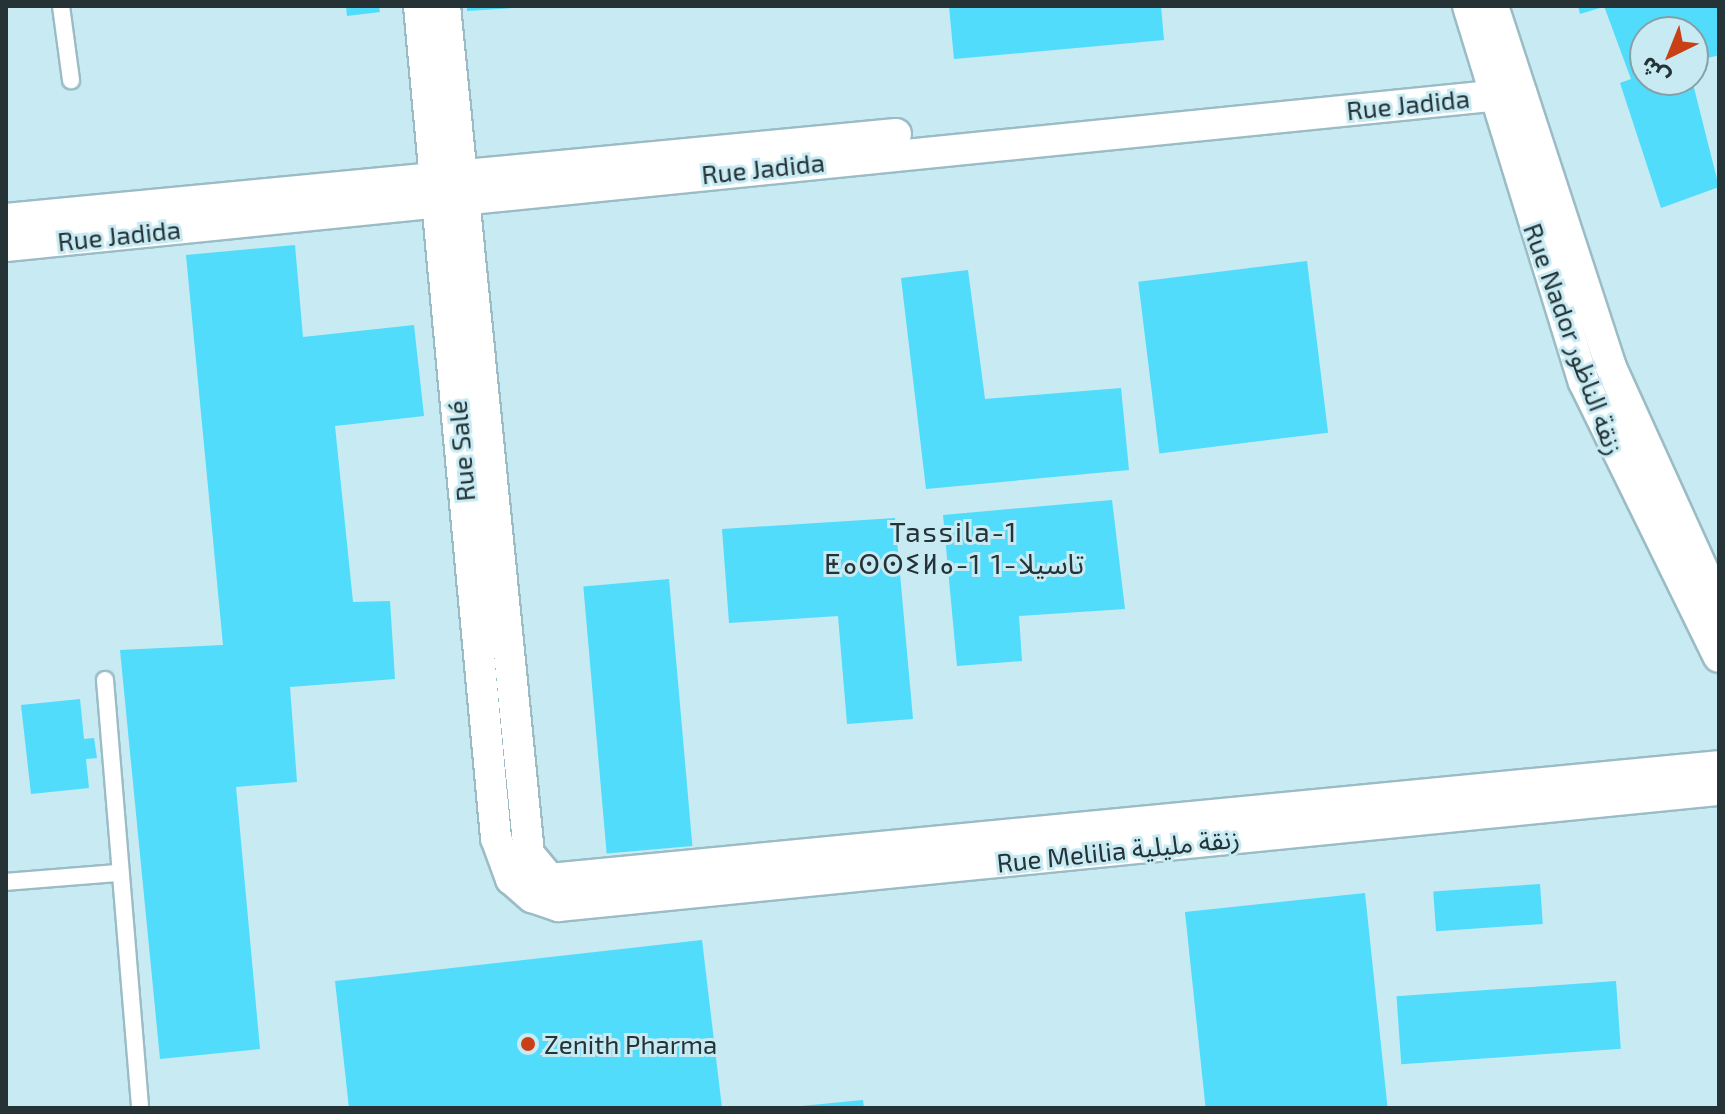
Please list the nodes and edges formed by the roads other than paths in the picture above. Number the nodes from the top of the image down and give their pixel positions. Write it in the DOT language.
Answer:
graph roads {
  1 [pos="61,6"];
  2 [pos="419,6"];
  3 [pos="445,6"];
  4 [pos="1468,6"];
  5 [pos="1493,6"];
  6 [pos="71,80"];
  7 [pos="1506,86"];
  8 [pos="450,188"];
  9 [pos="6,219"];
  10 [pos="6,246"];
  11 [pos="1719,605"];
  12 [pos="1719,657"];
  13 [pos="105,680"];
  14 [pos="1719,766"];
  15 [pos="1719,790"];
  16 [pos="119,873"];
  17 [pos="528,878"];
  18 [pos="6,882"];
  19 [pos="140,1108"];
  1 -- 6 [label="lane"];
  2 -- 8 [label="street, Rue Salé"];
  3 -- 8 [label="street, Rue Salé"];
  4 -- 7 [label="street, Rue Nador زنقة الناظور"];
  5 -- 7 [label="street, Rue Nador زنقة الناظور"];
  7 -- 8 [label="street, Rue Jadida"];
  7 -- 11 [label="street, Rue Nador زنقة الناظور"];
  7 -- 12 [label="street, Rue Nador زنقة الناظور"];
  8 -- 9 [label="street, Rue Jadida"];
  8 -- 10 [label="street, Rue Jadida"];
  8 -- 17 [label="street, Rue Salé"];
  13 -- 16 [label="lane"];
  14 -- 17 [label="street, Rue Melilia زنقة مليلية"];
  15 -- 17 [label="street, Rue Melilia زنقة مليلية"];
  16 -- 18 [label="lane"];
  16 -- 19 [label="lane"];
}
